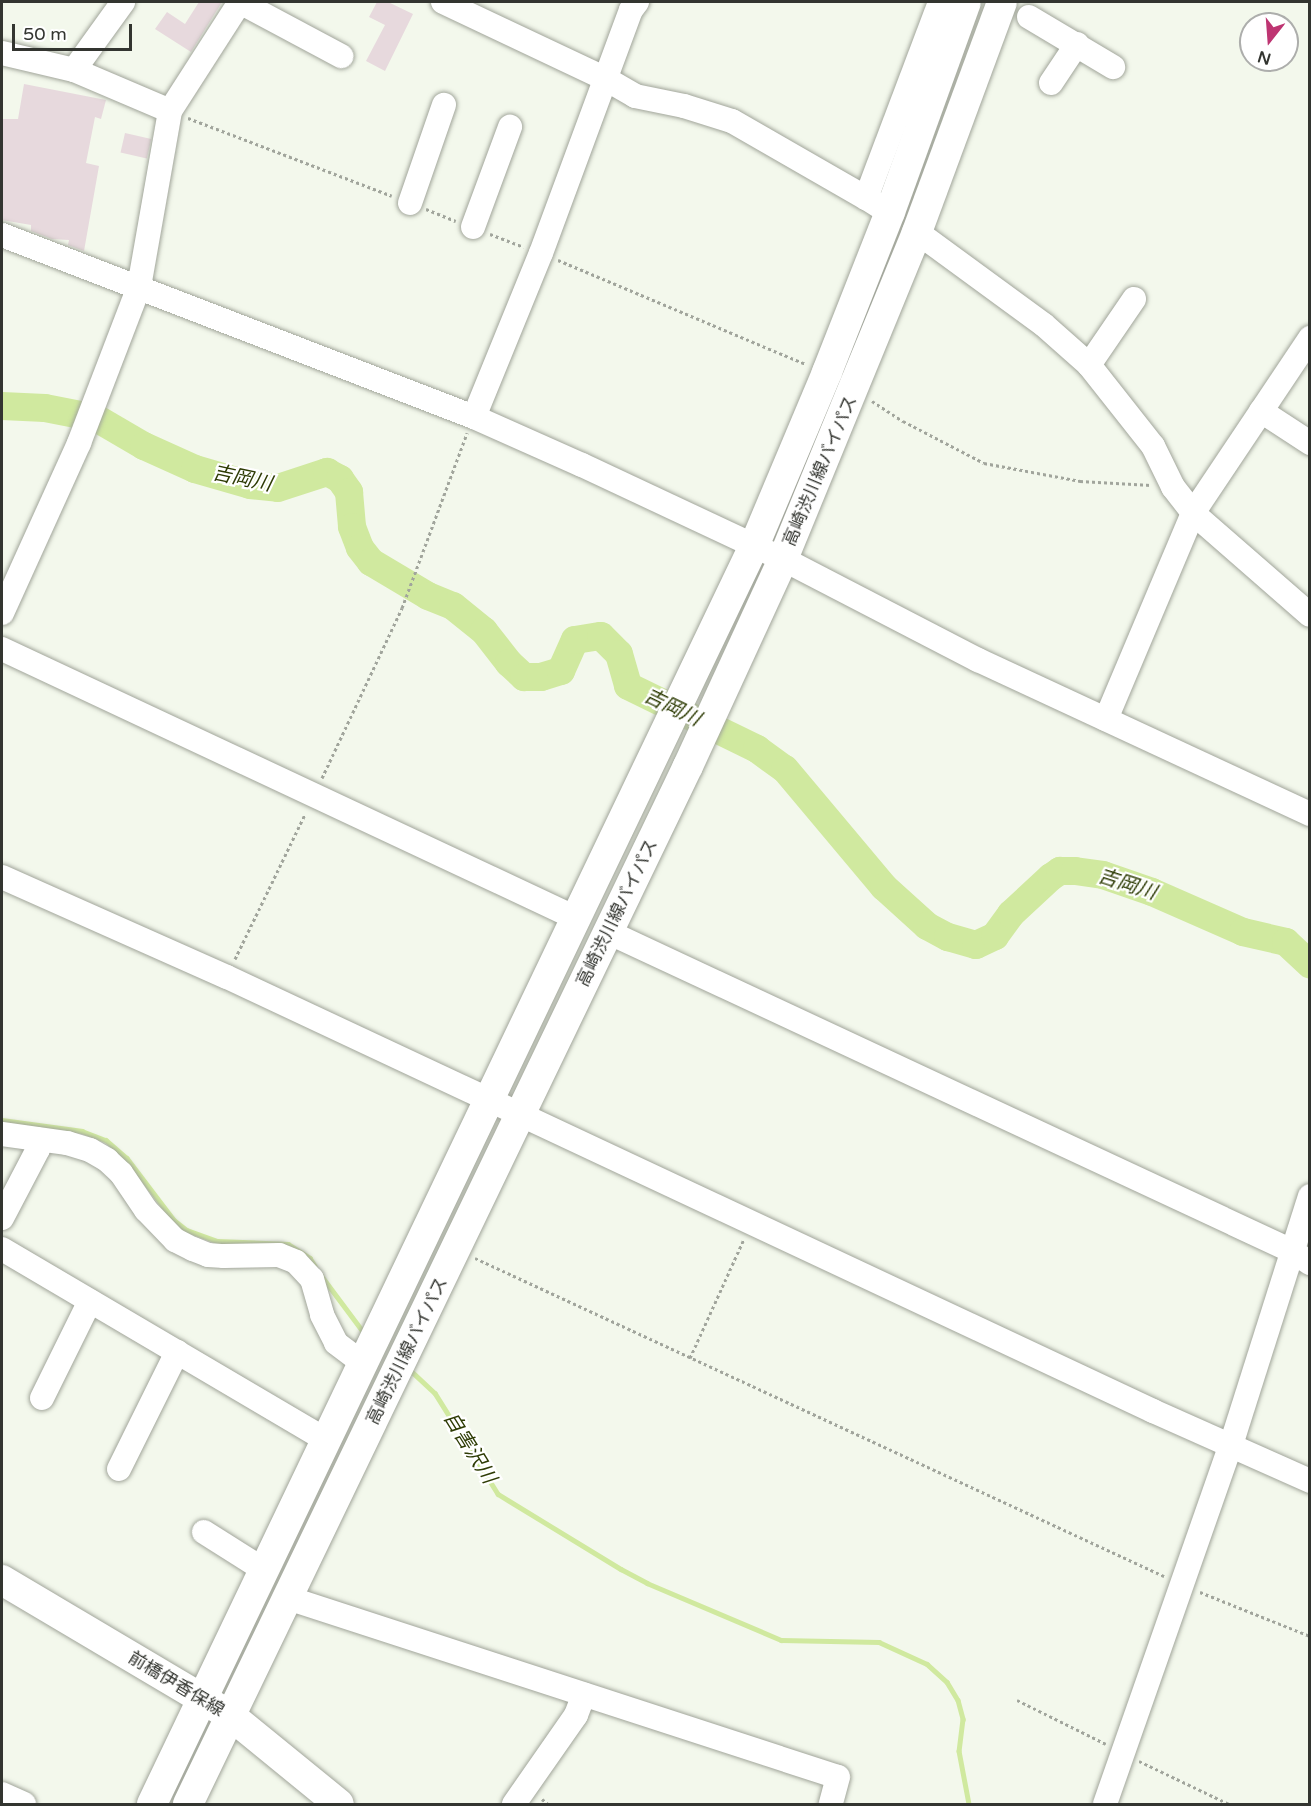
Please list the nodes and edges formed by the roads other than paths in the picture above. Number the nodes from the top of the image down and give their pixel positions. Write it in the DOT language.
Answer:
graph roads {
  1 [pos="123,2"];
  2 [pos="240,2"];
  3 [pos="444,2"];
  4 [pos="637,2"];
  5 [pos="940,2"];
  6 [pos="966,2"];
  7 [pos="1002,3"];
  8 [pos="1030,9"];
  9 [pos="1077,44"];
  10 [pos="2,53"];
  11 [pos="341,56"];
  12 [pos="1113,67"];
  13 [pos="74,70"];
  14 [pos="606,79"];
  15 [pos="1051,83"];
  16 [pos="444,105"];
  17 [pos="170,111"];
  18 [pos="510,127"];
  19 [pos="410,203"];
  20 [pos="878,205"];
  21 [pos="473,227"];
  22 [pos="917,232"];
  23 [pos="2,235"];
  24 [pos="140,287"];
  25 [pos="1134,299"];
  26 [pos="1310,338"];
  27 [pos="1089,365"];
  28 [pos="1261,411"];
  29 [pos="474,417"];
  30 [pos="1310,442"];
  31 [pos="1193,513"];
  32 [pos="754,546"];
  33 [pos="783,559"];
  34 [pos="2,613"];
  35 [pos="1310,615"];
  36 [pos="2,649"];
  37 [pos="1106,719"];
  38 [pos="1310,814"];
  39 [pos="2,878"];
  40 [pos="576,918"];
  41 [pos="608,932"];
  42 [pos="489,1100"];
  43 [pos="521,1114"];
  44 [pos="2,1134"];
  45 [pos="37,1139"];
  46 [pos="1310,1196"];
  47 [pos="2,1218"];
  48 [pos="2,1249"];
  49 [pos="1300,1257"];
  50 [pos="90,1301"];
  51 [pos="177,1352"];
  52 [pos="366,1358"];
  53 [pos="42,1398"];
  54 [pos="326,1440"];
  55 [pos="1230,1445"];
  56 [pos="119,1469"];
  57 [pos="1310,1481"];
  58 [pos="204,1532"];
  59 [pos="264,1570"];
  60 [pos="2,1580"];
  61 [pos="288,1598"];
  62 [pos="584,1694"];
  63 [pos="202,1698"];
  64 [pos="231,1716"];
  65 [pos="2,1794"];
  66 [pos="24,1804"];
  67 [pos="152,1804"];
  68 [pos="188,1804"];
  69 [pos="339,1804"];
  70 [pos="514,1804"];
  71 [pos="831,1804"];
  72 [pos="1105,1804"];
  1 -- 13 [label="street"];
  2 -- 11 [label="street"];
  2 -- 17 [label="street"];
  3 -- 14 [label="street"];
  4 -- 14 [label="street"];
  5 -- 20 [label="street"];
  6 -- 20 [label="main road, 高崎渋川線バイパス"];
  7 -- 8 [label="street"];
  7 -- 22 [label="main road, 高崎渋川線バイパス"];
  8 -- 9 [label="street"];
  9 -- 12 [label="street"];
  9 -- 15 [label="street"];
  10 -- 13 [label="street"];
  13 -- 17 [label="street"];
  14 -- 20 [label="street"];
  14 -- 29 [label="street"];
  16 -- 19 [label="street"];
  17 -- 24 [label="street"];
  18 -- 21 [label="street"];
  20 -- 32 [label="main road, 高崎渋川線バイパス"];
  22 -- 27 [label="street"];
  22 -- 33 [label="main road, 高崎渋川線バイパス"];
  23 -- 24 [label="street"];
  24 -- 29 [label="street"];
  24 -- 34 [label="street"];
  25 -- 27 [label="street"];
  26 -- 28 [label="street"];
  27 -- 31 [label="street"];
  28 -- 30 [label="street"];
  28 -- 31 [label="street"];
  29 -- 32 [label="street"];
  31 -- 35 [label="street"];
  31 -- 37 [label="street"];
  32 -- 33 [label="street"];
  32 -- 40 [label="main road, 高崎渋川線バイパス"];
  33 -- 37 [label="street"];
  33 -- 41 [label="main road, 高崎渋川線バイパス"];
  36 -- 40 [label="street"];
  37 -- 38 [label="street"];
  39 -- 42 [label="street"];
  40 -- 42 [label="main road, 高崎渋川線バイパス"];
  41 -- 43 [label="main road, 高崎渋川線バイパス"];
  41 -- 49 [label="street"];
  42 -- 43 [label="street"];
  42 -- 52 [label="main road, 高崎渋川線バイパス"];
  43 -- 55 [label="street"];
  43 -- 61 [label="main road, 高崎渋川線バイパス"];
  44 -- 45 [label="street"];
  45 -- 47 [label="street"];
  45 -- 52 [label="street"];
  46 -- 49 [label="street"];
  48 -- 50 [label="street"];
  49 -- 55 [label="street"];
  50 -- 51 [label="street"];
  50 -- 53 [label="street"];
  51 -- 54 [label="street"];
  51 -- 56 [label="street"];
  52 -- 54 [label="main road, 高崎渋川線バイパス"];
  54 -- 59 [label="main road, 高崎渋川線バイパス"];
  55 -- 57 [label="street"];
  55 -- 72 [label="street"];
  58 -- 59 [label="street"];
  59 -- 63 [label="main road, 高崎渋川線バイパス"];
  60 -- 63 [label="main road, 前橋伊香保線"];
  61 -- 62 [label="street"];
  61 -- 64 [label="main road, 高崎渋川線バイパス"];
  62 -- 70 [label="street"];
  62 -- 71 [label="street"];
  63 -- 64 [label="main road, 前橋伊香保線"];
  63 -- 67 [label="main road, 高崎渋川線バイパス"];
  64 -- 68 [label="main road, 高崎渋川線バイパス"];
  64 -- 69 [label="main road, 前橋伊香保線"];
  65 -- 66 [label="street"];
}
